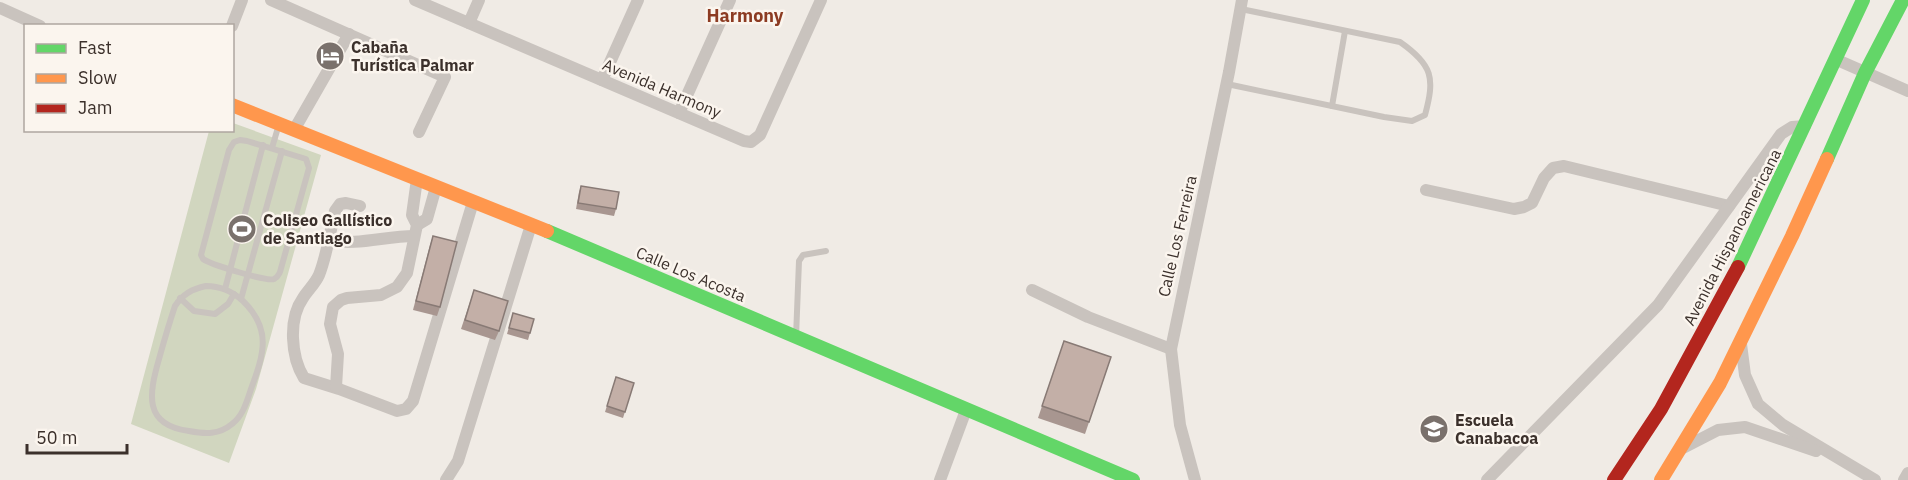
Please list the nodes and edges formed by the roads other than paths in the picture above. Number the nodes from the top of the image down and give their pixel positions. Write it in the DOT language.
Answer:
graph roads {
  1 [pos="242,0"];
  2 [pos="271,0"];
  3 [pos="415,0"];
  4 [pos="479,0"];
  5 [pos="638,0"];
  6 [pos="729,0"];
  7 [pos="821,0"];
  8 [pos="1863,0"];
  9 [pos="1903,0"];
  10 [pos="1241,4"];
  11 [pos="0,8"];
  12 [pos="469,23"];
  13 [pos="36,24"];
  14 [pos="233,24"];
  15 [pos="1345,31"];
  16 [pos="349,34"];
  17 [pos="1835,59"];
  18 [pos="1865,73"];
  19 [pos="602,80"];
  20 [pos="1227,84"];
  21 [pos="1908,91"];
  22 [pos="234,106"];
  23 [pos="1332,106"];
  24 [pos="679,113"];
  25 [pos="279,124"];
  26 [pos="1805,126"];
  27 [pos="294,130"];
  28 [pos="419,132"];
  29 [pos="263,145"];
  30 [pos="272,148"];
  31 [pos="282,151"];
  32 [pos="417,179"];
  33 [pos="436,187"];
  34 [pos="1426,190"];
  35 [pos="473,202"];
  36 [pos="360,206"];
  37 [pos="1730,206"];
  38 [pos="531,225"];
  39 [pos="416,230"];
  40 [pos="328,240"];
  41 [pos="826,251"];
  42 [pos="231,269"];
  43 [pos="248,275"];
  44 [pos="225,289"];
  45 [pos="1032,290"];
  46 [pos="234,294"];
  47 [pos="180,298"];
  48 [pos="241,299"];
  49 [pos="796,338"];
  50 [pos="1741,340"];
  51 [pos="1171,349"];
  52 [pos="336,387"];
  53 [pos="966,410"];
  54 [pos="1680,449"];
  55 [pos="1837,459"];
  56 [pos="1908,473"];
  57 [pos="446,480"];
  58 [pos="940,480"];
  59 [pos="1133,480"];
  60 [pos="1195,480"];
  61 [pos="1487,480"];
  62 [pos="1614,480"];
  63 [pos="1661,480"];
  64 [pos="1875,480"];
  65 [pos="1904,480"];
  1 -- 14 [label="street"];
  2 -- 16 [label="street"];
  3 -- 12 [label="street, Avenida Harmony"];
  4 -- 12 [label="street"];
  5 -- 19 [label="street"];
  6 -- 24 [label="street"];
  7 -- 24 [label="street, Avenida Harmony"];
  8 -- 17 [label="main road, Avenida Hispanoamericana"];
  9 -- 18 [label="main road"];
  10 -- 15 [label="lane"];
  10 -- 20 [label="street, Calle Los Ferreira"];
  11 -- 13 [label="street"];
  12 -- 19 [label="street, Avenida Harmony"];
  15 -- 23 [label="lane"];
  15 -- 23 [label="lane"];
  16 -- 27 [label="street"];
  16 -- 28 [label="street"];
  17 -- 18 [label="street"];
  17 -- 26 [label="main road, Avenida Hispanoamericana"];
  18 -- 21 [label="street"];
  18 -- 50 [label="main road"];
  19 -- 24 [label="street, Avenida Harmony"];
  20 -- 23 [label="lane"];
  20 -- 51 [label="street, Calle Los Ferreira"];
  22 -- 25 [label="main road, Calle Los Acosta"];
  25 -- 27 [label="main road, Calle Los Acosta"];
  25 -- 30 [label="lane"];
  26 -- 37 [label="street"];
  26 -- 62 [label="main road, Avenida Hispanoamericana"];
  27 -- 32 [label="main road, Calle Los Acosta"];
  29 -- 30 [label="lane"];
  29 -- 42 [label="lane"];
  29 -- 42 [label="lane"];
  30 -- 31 [label="lane"];
  31 -- 43 [label="lane"];
  31 -- 43 [label="lane"];
  32 -- 33 [label="main road, Calle Los Acosta"];
  32 -- 39 [label="street"];
  33 -- 35 [label="main road, Calle Los Acosta"];
  33 -- 39 [label="street"];
  34 -- 37 [label="street"];
  35 -- 38 [label="main road, Calle Los Acosta"];
  35 -- 52 [label="street"];
  36 -- 40 [label="street"];
  37 -- 61 [label="street"];
  38 -- 49 [label="main road, Calle Los Acosta"];
  38 -- 57 [label="street"];
  39 -- 40 [label="street"];
  39 -- 52 [label="street"];
  40 -- 52 [label="street"];
  41 -- 49 [label="lane"];
  42 -- 43 [label="lane"];
  42 -- 44 [label="lane"];
  43 -- 48 [label="lane"];
  44 -- 46 [label="lane"];
  44 -- 47 [label="lane"];
  45 -- 51 [label="street"];
  46 -- 47 [label="lane"];
  46 -- 48 [label="lane"];
  47 -- 48 [label="lane"];
  49 -- 53 [label="main road, Calle Los Acosta"];
  50 -- 54 [label="main road"];
  50 -- 55 [label="street"];
  51 -- 60 [label="street, Calle Los Ferreira"];
  53 -- 58 [label="street"];
  53 -- 59 [label="main road, Calle Los Acosta"];
  54 -- 55 [label="street"];
  54 -- 63 [label="main road"];
  55 -- 64 [label="street"];
  56 -- 65 [label="street"];
}
